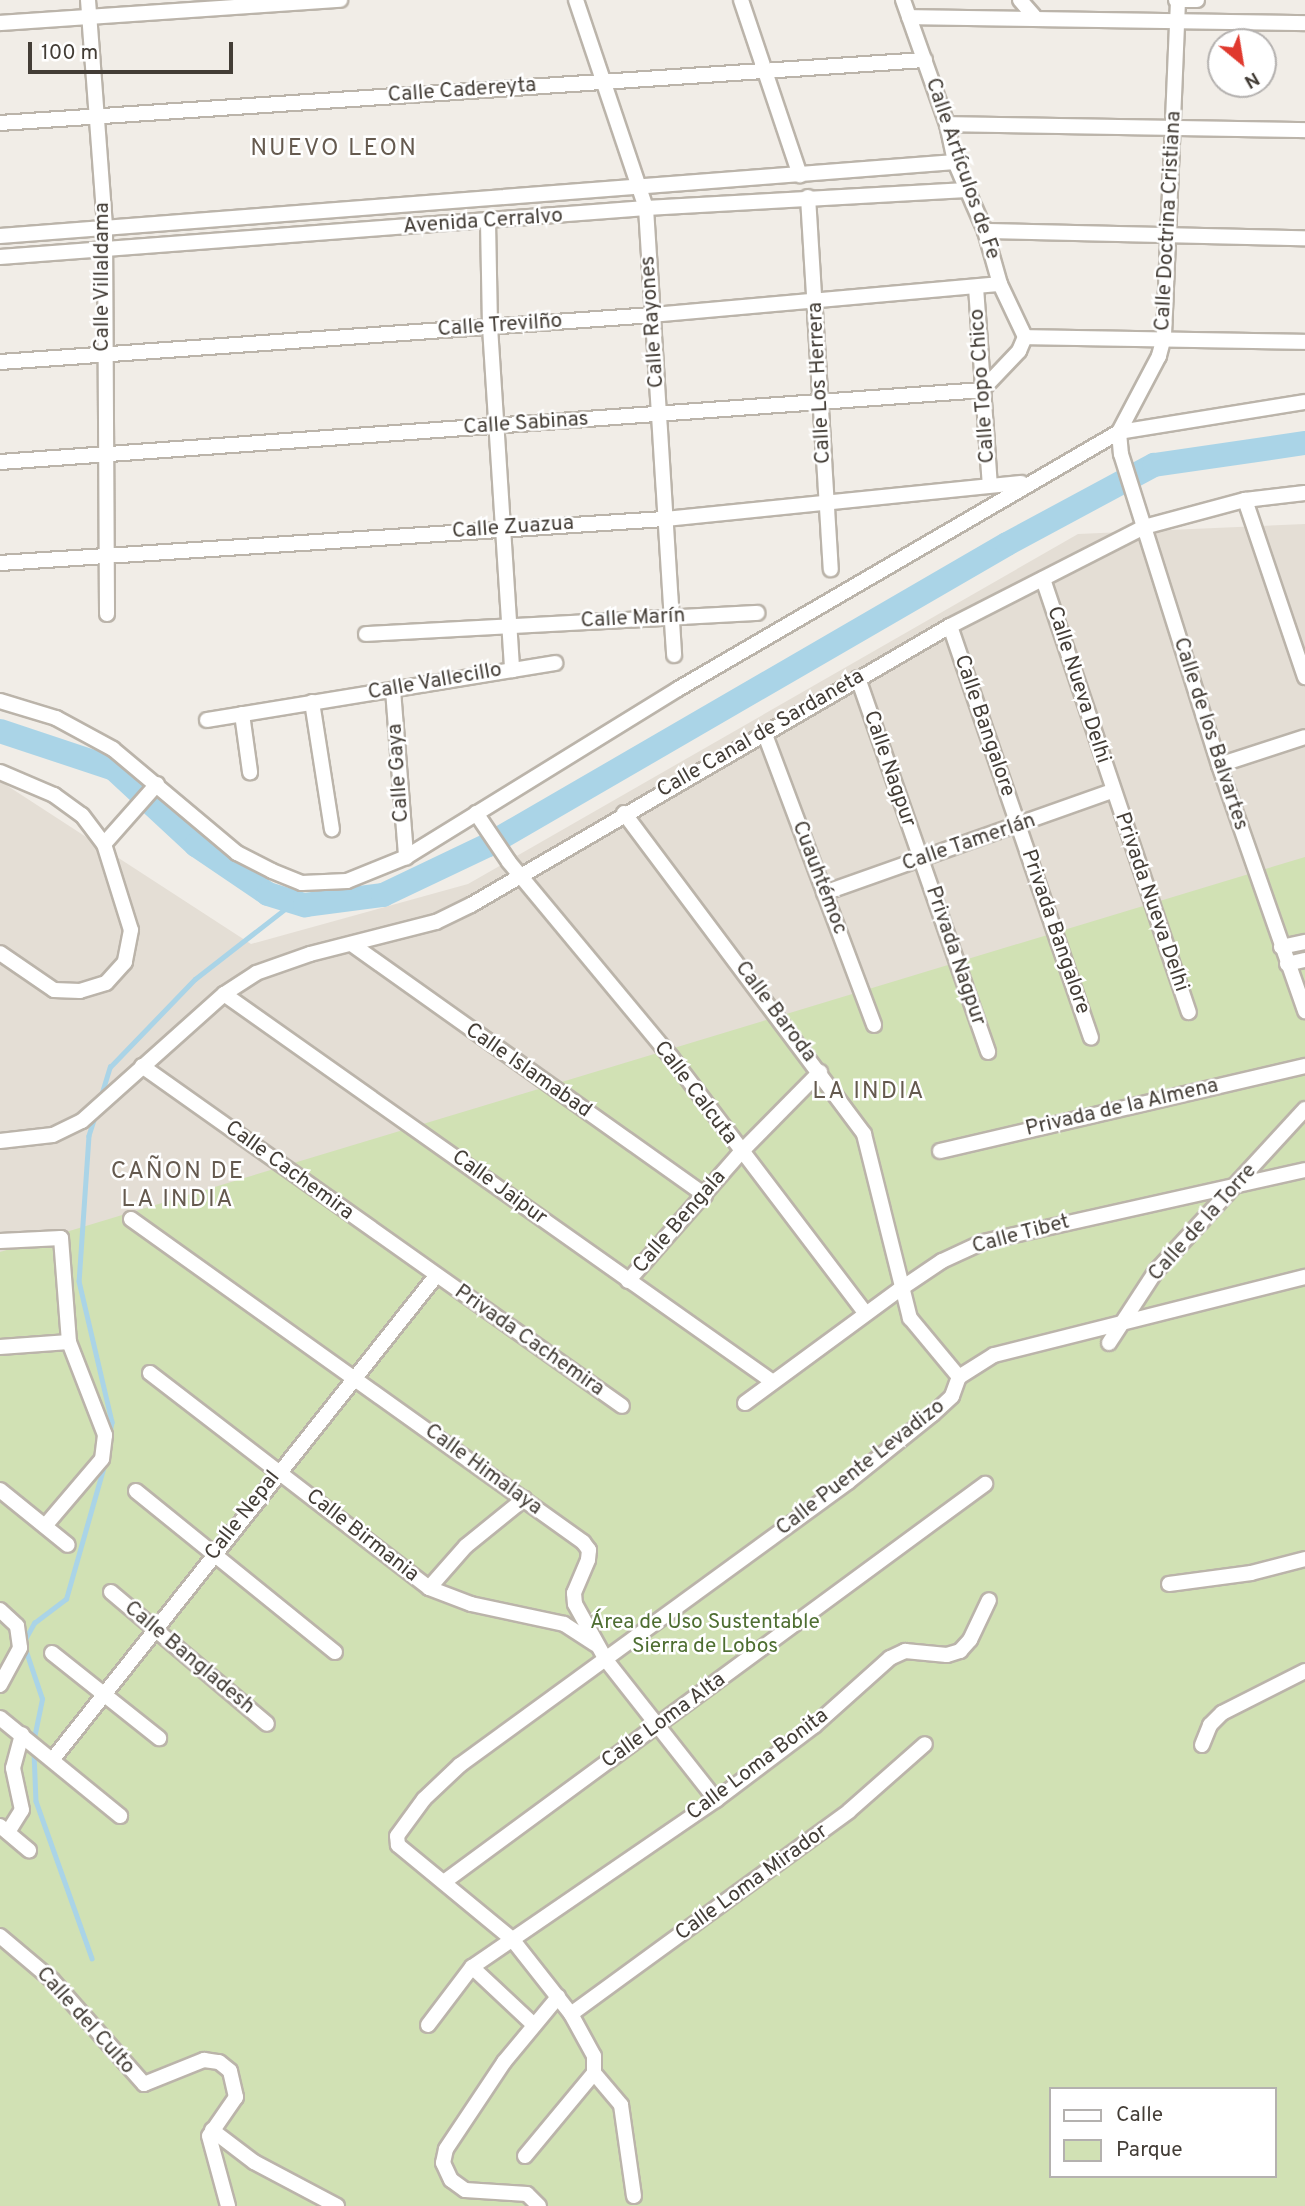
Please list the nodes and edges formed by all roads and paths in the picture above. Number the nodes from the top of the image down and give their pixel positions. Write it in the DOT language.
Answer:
graph roads {
  1 [pos="88,0"];
  2 [pos="340,0"];
  3 [pos="576,0"];
  4 [pos="741,0"];
  5 [pos="903,0"];
  6 [pos="1020,0"];
  7 [pos="1177,0"];
  8 [pos="1197,0"];
  9 [pos="1034,16"];
  10 [pos="90,17"];
  11 [pos="909,17"];
  12 [pos="1178,19"];
  13 [pos="0,23"];
  14 [pos="1305,23"];
  15 [pos="925,60"];
  16 [pos="764,69"];
  17 [pos="602,81"];
  18 [pos="98,115"];
  19 [pos="0,123"];
  20 [pos="947,124"];
  21 [pos="1173,127"];
  22 [pos="1305,130"];
  23 [pos="955,162"];
  24 [pos="800,174"];
  25 [pos="637,188"];
  26 [pos="966,190"];
  27 [pos="808,197"];
  28 [pos="646,208"];
  29 [pos="488,222"];
  30 [pos="105,228"];
  31 [pos="985,231"];
  32 [pos="1171,234"];
  33 [pos="0,236"];
  34 [pos="1305,238"];
  35 [pos="103,248"];
  36 [pos="0,257"];
  37 [pos="1000,284"];
  38 [pos="976,287"];
  39 [pos="816,302"];
  40 [pos="652,315"];
  41 [pos="490,327"];
  42 [pos="1025,337"];
  43 [pos="1164,337"];
  44 [pos="1305,342"];
  45 [pos="103,353"];
  46 [pos="0,362"];
  47 [pos="982,390"];
  48 [pos="1305,402"];
  49 [pos="821,403"];
  50 [pos="659,415"];
  51 [pos="496,426"];
  52 [pos="1119,432"];
  53 [pos="105,454"];
  54 [pos="0,462"];
  55 [pos="1026,483"];
  56 [pos="990,485"];
  57 [pos="1305,493"];
  58 [pos="1245,500"];
  59 [pos="827,504"];
  60 [pos="665,519"];
  61 [pos="1143,527"];
  62 [pos="501,528"];
  63 [pos="105,555"];
  64 [pos="0,563"];
  65 [pos="831,569"];
  66 [pos="1043,579"];
  67 [pos="757,613"];
  68 [pos="107,614"];
  69 [pos="671,617"];
  70 [pos="509,625"];
  71 [pos="950,626"];
  72 [pos="366,634"];
  73 [pos="1301,653"];
  74 [pos="674,654"];
  75 [pos="555,663"];
  76 [pos="512,670"];
  77 [pos="1305,677"];
  78 [pos="858,678"];
  79 [pos="393,690"];
  80 [pos="0,701"];
  81 [pos="312,702"];
  82 [pos="242,714"];
  83 [pos="207,720"];
  84 [pos="764,732"];
  85 [pos="1305,737"];
  86 [pos="1219,765"];
  87 [pos="0,772"];
  88 [pos="250,772"];
  89 [pos="153,789"];
  90 [pos="1112,791"];
  91 [pos="624,813"];
  92 [pos="480,819"];
  93 [pos="1019,826"];
  94 [pos="332,830"];
  95 [pos="104,844"];
  96 [pos="406,857"];
  97 [pos="921,860"];
  98 [pos="522,875"];
  99 [pos="824,893"];
  100 [pos="1305,942"];
  101 [pos="353,945"];
  102 [pos="1281,947"];
  103 [pos="0,953"];
  104 [pos="1305,960"];
  105 [pos="1287,964"];
  106 [pos="224,994"];
  107 [pos="1305,1011"];
  108 [pos="1189,1012"];
  109 [pos="874,1025"];
  110 [pos="1091,1038"];
  111 [pos="988,1052"];
  112 [pos="142,1066"];
  113 [pos="1305,1066"];
  114 [pos="820,1072"];
  115 [pos="1305,1108"];
  116 [pos="0,1140"];
  117 [pos="940,1151"];
  118 [pos="740,1153"];
  119 [pos="1305,1170"];
  120 [pos="1228,1190"];
  121 [pos="705,1195"];
  122 [pos="131,1219"];
  123 [pos="0,1241"];
  124 [pos="436,1276"];
  125 [pos="1305,1278"];
  126 [pos="628,1281"];
  127 [pos="899,1290"];
  128 [pos="865,1313"];
  129 [pos="1123,1322"];
  130 [pos="69,1342"];
  131 [pos="1109,1343"];
  132 [pos="0,1347"];
  133 [pos="150,1373"];
  134 [pos="960,1377"];
  135 [pos="356,1378"];
  136 [pos="773,1382"];
  137 [pos="745,1403"];
  138 [pos="622,1406"];
  139 [pos="278,1470"];
  140 [pos="985,1484"];
  141 [pos="0,1490"];
  142 [pos="136,1491"];
  143 [pos="524,1499"];
  144 [pos="45,1527"];
  145 [pos="68,1545"];
  146 [pos="213,1553"];
  147 [pos="1305,1559"];
  148 [pos="1169,1584"];
  149 [pos="429,1588"];
  150 [pos="111,1592"];
  151 [pos="989,1600"];
  152 [pos="0,1610"];
  153 [pos="155,1631"];
  154 [pos="335,1652"];
  155 [pos="52,1653"];
  156 [pos="603,1653"];
  157 [pos="1305,1671"];
  158 [pos="0,1685"];
  159 [pos="104,1695"];
  160 [pos="0,1718"];
  161 [pos="267,1724"];
  162 [pos="657,1726"];
  163 [pos="22,1734"];
  164 [pos="159,1738"];
  165 [pos="925,1744"];
  166 [pos="1202,1745"];
  167 [pos="53,1759"];
  168 [pos="716,1800"];
  169 [pos="120,1816"];
  170 [pos="4,1829"];
  171 [pos="29,1850"];
  172 [pos="444,1882"];
  173 [pos="0,1936"];
  174 [pos="512,1939"];
  175 [pos="472,1967"];
  176 [pos="558,1997"];
  177 [pos="571,2014"];
  178 [pos="428,2025"];
  179 [pos="534,2025"];
  180 [pos="594,2073"];
  181 [pos="212,2130"];
  182 [pos="525,2156"];
  183 [pos="634,2196"];
  184 [pos="228,2206"];
  185 [pos="337,2206"];
  186 [pos="539,2206"];
  1 -- 10 [label="street, Calle Villaldama"];
  2 -- 10 [label="street"];
  3 -- 17 [label="street, Calle Rayones"];
  4 -- 16 [label="street"];
  5 -- 11 [label="street, Calle Artículos de Fe"];
  6 -- 9 [label="street"];
  7 -- 8 [label="street"];
  7 -- 12 [label="street, Calle Doctrina Cristiana"];
  9 -- 11 [label="street"];
  9 -- 12 [label="street"];
  10 -- 13 [label="street"];
  10 -- 18 [label="street, Calle Villaldama"];
  11 -- 15 [label="street, Calle Artículos de Fe"];
  12 -- 14 [label="street"];
  12 -- 21 [label="street, Calle Doctrina Cristiana"];
  15 -- 16 [label="street, Calle Cadereyta"];
  15 -- 20 [label="street, Calle Artículos de Fe"];
  16 -- 17 [label="street, Calle Cadereyta"];
  16 -- 24 [label="street"];
  17 -- 18 [label="street, Calle Cadereyta"];
  17 -- 25 [label="street, Calle Rayones"];
  18 -- 19 [label="street, Calle Cadereyta"];
  18 -- 30 [label="street, Calle Villaldama"];
  20 -- 21 [label="street"];
  20 -- 23 [label="street, Calle Artículos de Fe"];
  21 -- 22 [label="street"];
  21 -- 32 [label="street, Calle Doctrina Cristiana"];
  23 -- 24 [label="street, Avenida Cerralvo"];
  23 -- 26 [label="street, Calle Artículos de Fe"];
  24 -- 25 [label="street, Avenida Cerralvo"];
  25 -- 28 [label="street, Calle Rayones"];
  25 -- 30 [label="street, Avenida Cerralvo"];
  26 -- 27 [label="street, Avenida Cerralvo"];
  26 -- 31 [label="street, Calle Artículos de Fe"];
  27 -- 28 [label="street, Avenida Cerralvo"];
  27 -- 39 [label="street, Calle Los Herrera"];
  28 -- 29 [label="street, Avenida Cerralvo"];
  28 -- 40 [label="street, Calle Rayones"];
  29 -- 35 [label="street, Avenida Cerralvo"];
  29 -- 41 [label="street, Calle Vallecillo"];
  30 -- 33 [label="street, Avenida Cerralvo"];
  30 -- 35 [label="street, Calle Villaldama"];
  31 -- 32 [label="street"];
  31 -- 37 [label="street, Calle Artículos de Fe"];
  32 -- 34 [label="street"];
  32 -- 43 [label="street, Calle Doctrina Cristiana"];
  35 -- 36 [label="street, Avenida Cerralvo"];
  35 -- 45 [label="street, Calle Villaldama"];
  37 -- 38 [label="street, Calle Trevilño"];
  37 -- 42 [label="street, Calle Artículos de Fe"];
  38 -- 39 [label="street, Calle Trevilño"];
  38 -- 47 [label="street, Calle Topo Chico"];
  39 -- 40 [label="street, Calle Trevilño"];
  39 -- 49 [label="street, Calle Los Herrera"];
  40 -- 41 [label="street, Calle Trevilño"];
  40 -- 50 [label="street, Calle Rayones"];
  41 -- 45 [label="street, Calle Trevilño"];
  41 -- 51 [label="street, Calle Vallecillo"];
  42 -- 43 [label="street"];
  42 -- 47 [label="street"];
  43 -- 44 [label="street"];
  43 -- 52 [label="street, Calle Doctrina Cristiana"];
  45 -- 46 [label="street, Calle Trevilño"];
  45 -- 53 [label="street, Calle Villaldama"];
  47 -- 49 [label="street, Calle Sabinas"];
  47 -- 56 [label="street, Calle Topo Chico"];
  48 -- 52 [label="street"];
  49 -- 50 [label="street, Calle Sabinas"];
  49 -- 59 [label="street, Calle Los Herrera"];
  50 -- 51 [label="street, Calle Sabinas"];
  50 -- 60 [label="street, Calle Rayones"];
  51 -- 53 [label="street, Calle Sabinas"];
  51 -- 62 [label="street, Calle Vallecillo"];
  52 -- 55 [label="street"];
  52 -- 61 [label="street, Calle de los Balvartes"];
  53 -- 54 [label="street, Calle Sabinas"];
  53 -- 63 [label="street, Calle Villaldama"];
  55 -- 56 [label="street, Calle Zuazua"];
  55 -- 92 [label="street"];
  56 -- 59 [label="street, Calle Zuazua"];
  57 -- 58 [label="street, Calle Canal de Sardaneta"];
  58 -- 61 [label="street, Calle Canal de Sardaneta"];
  58 -- 73 [label="street"];
  59 -- 60 [label="street, Calle Zuazua"];
  59 -- 65 [label="street, Calle Los Herrera"];
  60 -- 62 [label="street, Calle Zuazua"];
  60 -- 69 [label="street, Calle Rayones"];
  61 -- 66 [label="street, Calle Canal de Sardaneta"];
  61 -- 86 [label="street, Calle de los Balvartes"];
  62 -- 63 [label="street, Calle Zuazua"];
  62 -- 70 [label="street, Calle Vallecillo"];
  63 -- 64 [label="street, Calle Zuazua"];
  63 -- 68 [label="street, Calle Villaldama"];
  66 -- 71 [label="street, Calle Canal de Sardaneta"];
  66 -- 90 [label="street, Calle Nueva Delhi"];
  67 -- 69 [label="street, Calle Marín"];
  69 -- 70 [label="street, Calle Marín"];
  69 -- 74 [label="street, Calle Rayones"];
  70 -- 72 [label="street, Calle Marín"];
  70 -- 76 [label="street, Calle Vallecillo"];
  71 -- 78 [label="street, Calle Canal de Sardaneta"];
  71 -- 93 [label="street, Calle Bangalore"];
  73 -- 77 [label="street"];
  75 -- 76 [label="street"];
  76 -- 79 [label="street, Calle Vallecillo"];
  78 -- 84 [label="street, Calle Canal de Sardaneta"];
  78 -- 97 [label="street, Calle Nagpur"];
  79 -- 81 [label="street, Calle Vallecillo"];
  79 -- 96 [label="street, Calle Gaya"];
  80 -- 89 [label="street"];
  81 -- 82 [label="street, Calle Vallecillo"];
  81 -- 94 [label="street"];
  82 -- 83 [label="street, Calle Vallecillo"];
  82 -- 88 [label="street"];
  84 -- 91 [label="street, Calle Canal de Sardaneta"];
  84 -- 99 [label="street, Cuauhtémoc"];
  85 -- 86 [label="street"];
  86 -- 102 [label="street, Calle de los Balvartes"];
  87 -- 95 [label="street"];
  89 -- 95 [label="street"];
  89 -- 96 [label="street"];
  90 -- 93 [label="street, Calle Tamerlán"];
  90 -- 108 [label="street, Privada Nueva Delhi"];
  91 -- 98 [label="street, Calle Canal de Sardaneta"];
  91 -- 114 [label="street, Calle Baroda"];
  92 -- 96 [label="street"];
  92 -- 98 [label="street, Calle Calcuta"];
  93 -- 97 [label="street, Calle Tamerlán"];
  93 -- 110 [label="street, Privada Bangalore"];
  95 -- 103 [label="street"];
  97 -- 99 [label="street, Calle Tamerlán"];
  97 -- 111 [label="street, Privada Nagpur"];
  98 -- 101 [label="street, Calle Canal de Sardaneta"];
  98 -- 118 [label="street, Calle Calcuta"];
  99 -- 109 [label="street, Cuauhtémoc"];
  100 -- 102 [label="street"];
  101 -- 106 [label="street, Calle Canal de Sardaneta"];
  101 -- 121 [label="street, Calle Islamabad"];
  102 -- 105 [label="street, Calle de los Balvartes"];
  104 -- 105 [label="street"];
  105 -- 107 [label="street, Calle de los Balvartes"];
  106 -- 112 [label="street, Calle Canal de Sardaneta"];
  106 -- 126 [label="street, Calle Jaipur"];
  112 -- 116 [label="street, Calle Canal de Sardaneta"];
  112 -- 124 [label="street, Calle Cachemira"];
  113 -- 117 [label="street, Privada de la Almena"];
  114 -- 118 [label="street, Calle Bengala"];
  114 -- 127 [label="street, Calle Baroda"];
  115 -- 120 [label="street, Calle de la Torre"];
  118 -- 121 [label="street, Calle Bengala"];
  118 -- 128 [label="street, Calle Calcuta"];
  119 -- 120 [label="street, Calle Tibet"];
  120 -- 127 [label="street, Calle Tibet"];
  120 -- 129 [label="street, Calle de la Torre"];
  121 -- 126 [label="street, Calle Bengala"];
  122 -- 135 [label="street, Calle Himalaya"];
  123 -- 130 [label="street"];
  124 -- 135 [label="street, Calle Nepal"];
  124 -- 138 [label="street, Privada Cachemira"];
  125 -- 129 [label="street, Calle Puente Levadizo"];
  126 -- 136 [label="street, Calle Jaipur"];
  127 -- 128 [label="street, Calle Tibet"];
  127 -- 134 [label="street, Calle Baroda"];
  128 -- 136 [label="street, Calle Tibet"];
  129 -- 131 [label="street, Calle de la Torre"];
  129 -- 134 [label="street, Calle Puente Levadizo"];
  130 -- 132 [label="street"];
  130 -- 144 [label="street"];
  133 -- 139 [label="street, Calle Birmania"];
  134 -- 156 [label="street, Calle Puente Levadizo"];
  135 -- 139 [label="street, Calle Nepal"];
  135 -- 143 [label="street, Calle Himalaya"];
  136 -- 137 [label="street, Calle Tibet"];
  139 -- 146 [label="street, Calle Nepal"];
  139 -- 149 [label="street, Calle Birmania"];
  140 -- 162 [label="street, Calle Loma Alta"];
  141 -- 144 [label="street"];
  142 -- 146 [label="street"];
  143 -- 149 [label="street"];
  143 -- 156 [label="street, Calle Himalaya"];
  144 -- 145 [label="street"];
  146 -- 153 [label="street, Calle Nepal"];
  146 -- 154 [label="street"];
  147 -- 148 [label="street"];
  149 -- 156 [label="street, Calle Birmania"];
  150 -- 153 [label="street, Calle Bangladesh"];
  151 -- 168 [label="street, Calle Loma Bonita"];
  152 -- 158 [label="street"];
  153 -- 159 [label="street, Calle Nepal"];
  153 -- 161 [label="street, Calle Bangladesh"];
  155 -- 159 [label="street"];
  156 -- 162 [label="street, Calle Himalaya"];
  156 -- 172 [label="street, Calle Puente Levadizo"];
  157 -- 166 [label="street"];
  159 -- 164 [label="street"];
  159 -- 167 [label="street, Calle Nepal"];
  160 -- 163 [label="street"];
  162 -- 168 [label="street, Calle Himalaya"];
  162 -- 172 [label="street, Calle Loma Alta"];
  163 -- 167 [label="street"];
  163 -- 170 [label="street"];
  165 -- 177 [label="street, Calle Loma Mirador"];
  167 -- 169 [label="street"];
  168 -- 174 [label="street, Calle Loma Bonita"];
  170 -- 171 [label="street"];
  172 -- 174 [label="street"];
  173 -- 181 [label="street, Calle del Culto"];
  174 -- 175 [label="street, Calle Loma Bonita"];
  174 -- 176 [label="street"];
  175 -- 178 [label="street, Calle Loma Bonita"];
  175 -- 179 [label="street"];
  176 -- 177 [label="street"];
  176 -- 179 [label="street"];
  177 -- 180 [label="street"];
  179 -- 186 [label="street"];
  180 -- 182 [label="street"];
  180 -- 183 [label="street"];
  181 -- 184 [label="street"];
  181 -- 185 [label="street"];
}
